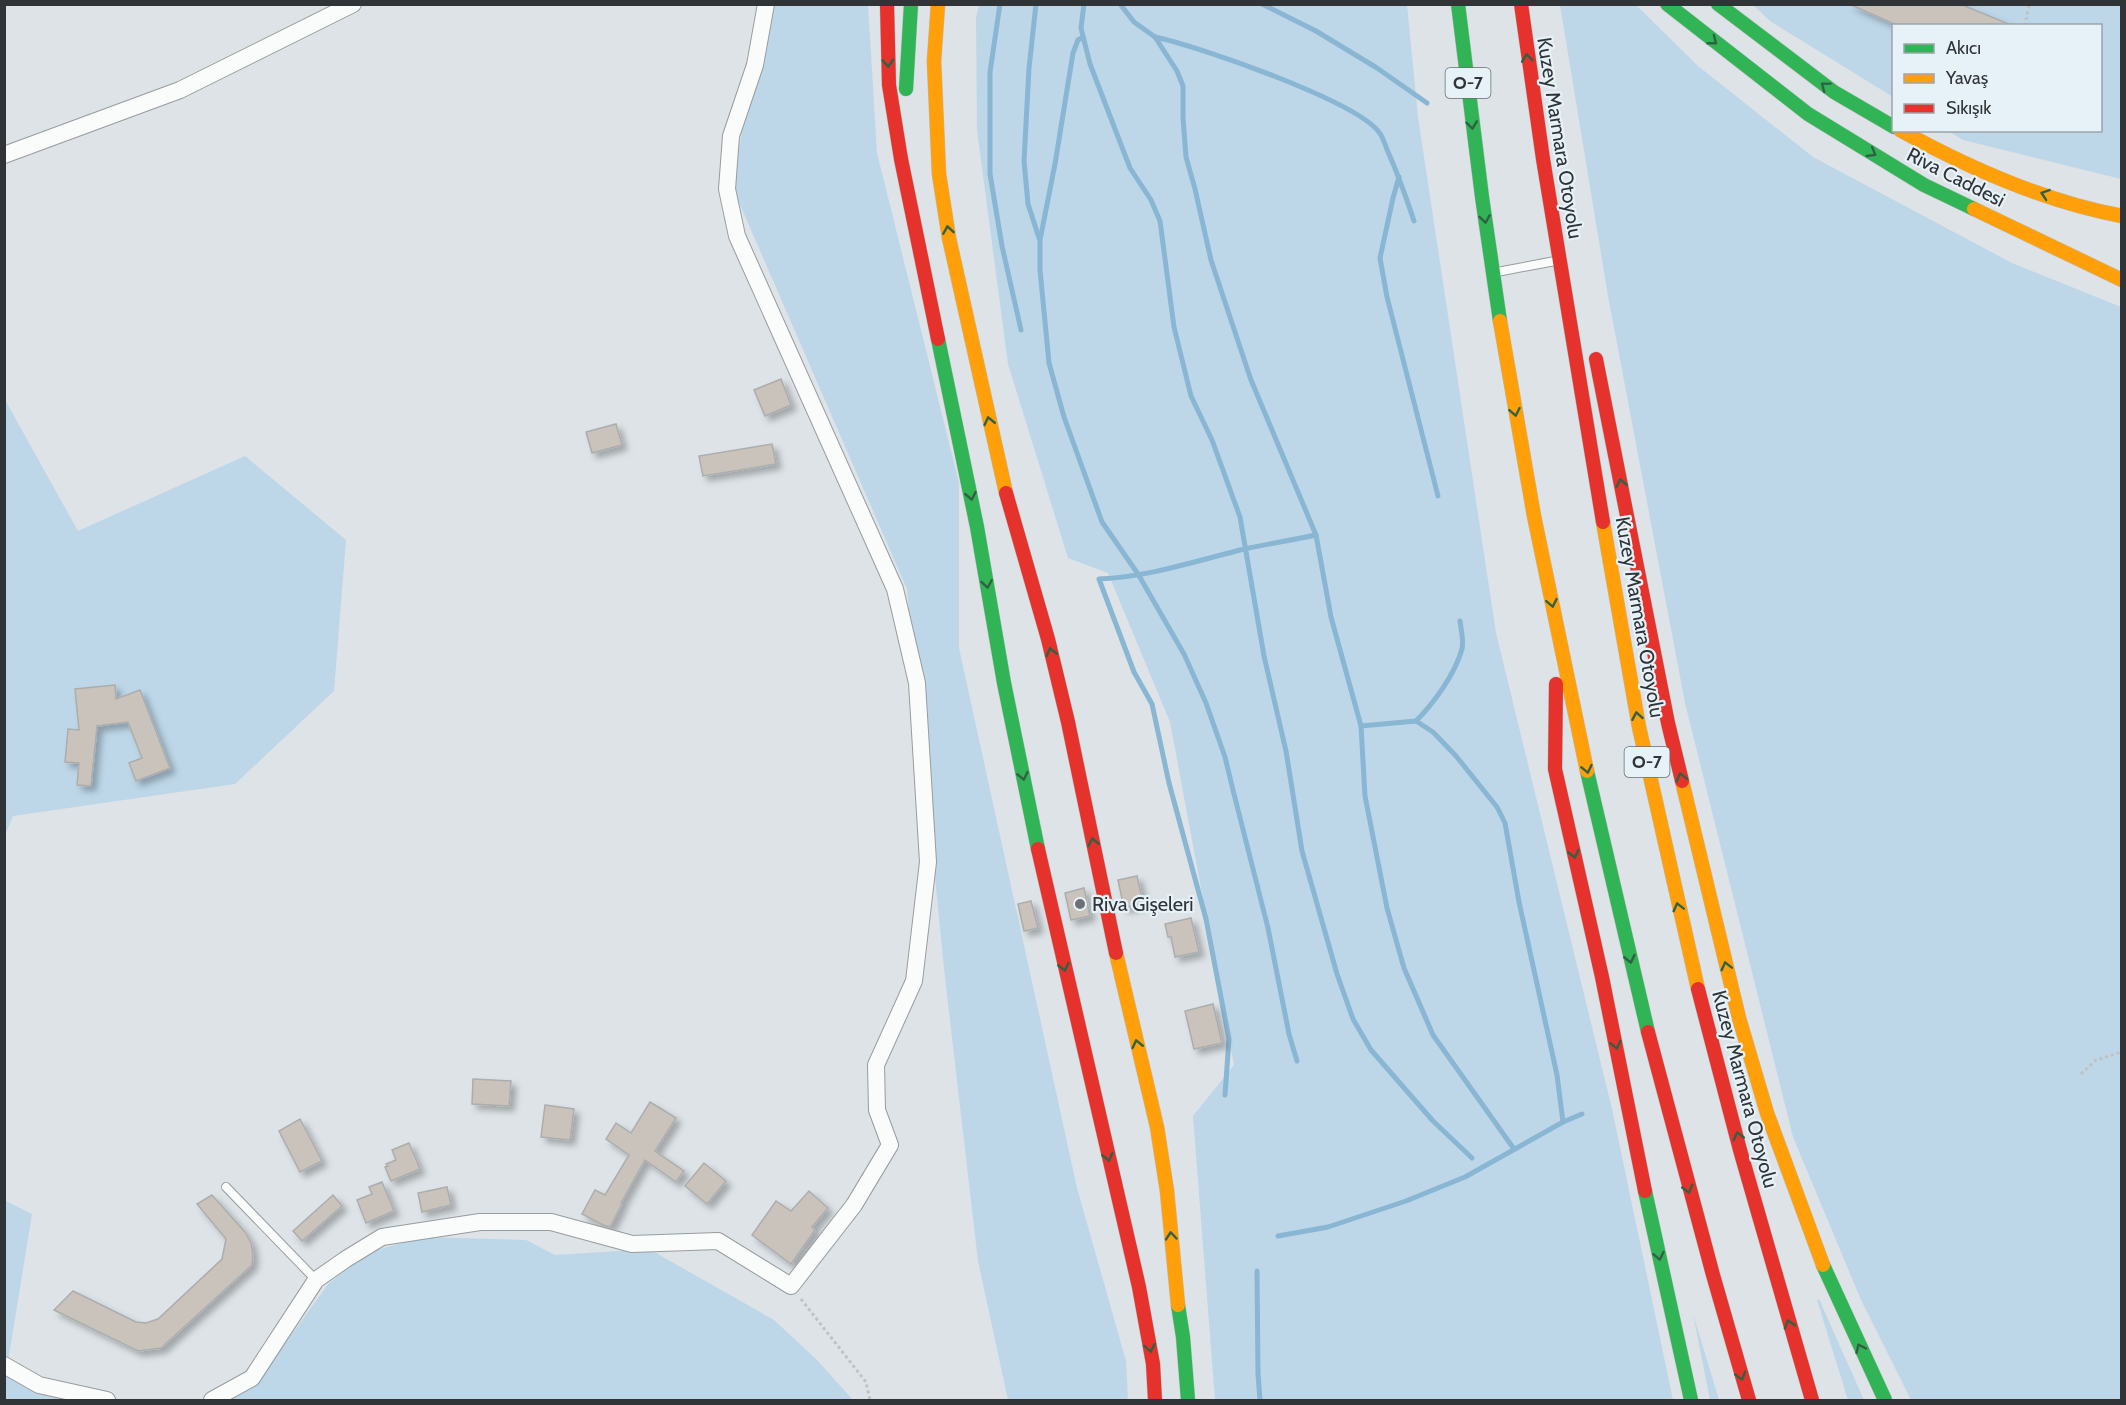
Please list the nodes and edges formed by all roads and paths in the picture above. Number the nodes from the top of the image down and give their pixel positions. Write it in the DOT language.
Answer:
graph roads {
  1 [pos="353,4"];
  2 [pos="766,4"];
  3 [pos="887,4"];
  4 [pos="911,4"];
  5 [pos="938,4"];
  6 [pos="950,4"];
  7 [pos="1458,4"];
  8 [pos="1521,4"];
  9 [pos="1667,4"];
  10 [pos="1718,4"];
  11 [pos="2030,4"];
  12 [pos="2025,24"];
  13 [pos="1534,112"];
  14 [pos="1892,126"];
  15 [pos="1903,132"];
  16 [pos="938,136"];
  17 [pos="4,154"];
  18 [pos="2101,213"];
  19 [pos="2121,216"];
  20 [pos="2121,221"];
  21 [pos="2051,247"];
  22 [pos="1559,260"];
  23 [pos="2121,270"];
  24 [pos="1493,273"];
  25 [pos="1576,273"];
  26 [pos="2121,280"];
  27 [pos="1593,342"];
  28 [pos="941,356"];
  29 [pos="1557,630"];
  30 [pos="2121,1052"];
  31 [pos="2081,1074"];
  32 [pos="226,1187"];
  33 [pos="316,1280"];
  34 [pos="791,1287"];
  35 [pos="1176,1294"];
  36 [pos="4,1365"];
  37 [pos="1201,1382"];
  38 [pos="107,1401"];
  39 [pos="212,1401"];
  40 [pos="870,1401"];
  41 [pos="1155,1401"];
  42 [pos="1188,1401"];
  43 [pos="1691,1401"];
  44 [pos="1749,1401"];
  45 [pos="1812,1401"];
  46 [pos="1885,1401"];
  1 -- 17 [label="street"];
  2 -- 34 [label="street"];
  3 -- 28 [label="main road, one-way"];
  4 -- 28 [label="main road"];
  5 -- 16 [label="main road"];
  6 -- 16 [label="main road"];
  7 -- 24 [label="main road, O-7, one-way"];
  13 -- 8 [label="main road, Kuzey Marmara Otoyolu / O-7, one-way"];
  9 -- 21 [label="main road, Riva Caddesi, one-way"];
  14 -- 10 [label="main road, Riva Caddesi, one-way"];
  11 -- 12 [label="path"];
  13 -- 22 [label="main road, Kuzey Marmara Otoyolu / O-7"];
  13 -- 25 [label="main road"];
  18 -- 15 [label="main road, Riva Caddesi, one-way"];
  35 -- 16 [label="main road, one-way"];
  18 -- 19 [label="main road, Riva Caddesi"];
  18 -- 20 [label="main road"];
  21 -- 23 [label="main road"];
  21 -- 26 [label="main road, Riva Caddesi"];
  22 -- 24 [label="lane"];
  45 -- 22 [label="main road, Kuzey Marmara Otoyolu / O-7, one-way"];
  24 -- 29 [label="main road, O-7, one-way"];
  46 -- 27 [label="main road, one-way"];
  28 -- 41 [label="main road, one-way"];
  29 -- 43 [label="main road, one-way"];
  29 -- 44 [label="main road, O-7, one-way"];
  30 -- 31 [label="path"];
  32 -- 33 [label="lane"];
  33 -- 34 [label="street"];
  33 -- 39 [label="street"];
  34 -- 40 [label="path"];
  35 -- 37 [label="main road"];
  35 -- 42 [label="main road"];
  36 -- 38 [label="street"];
}
